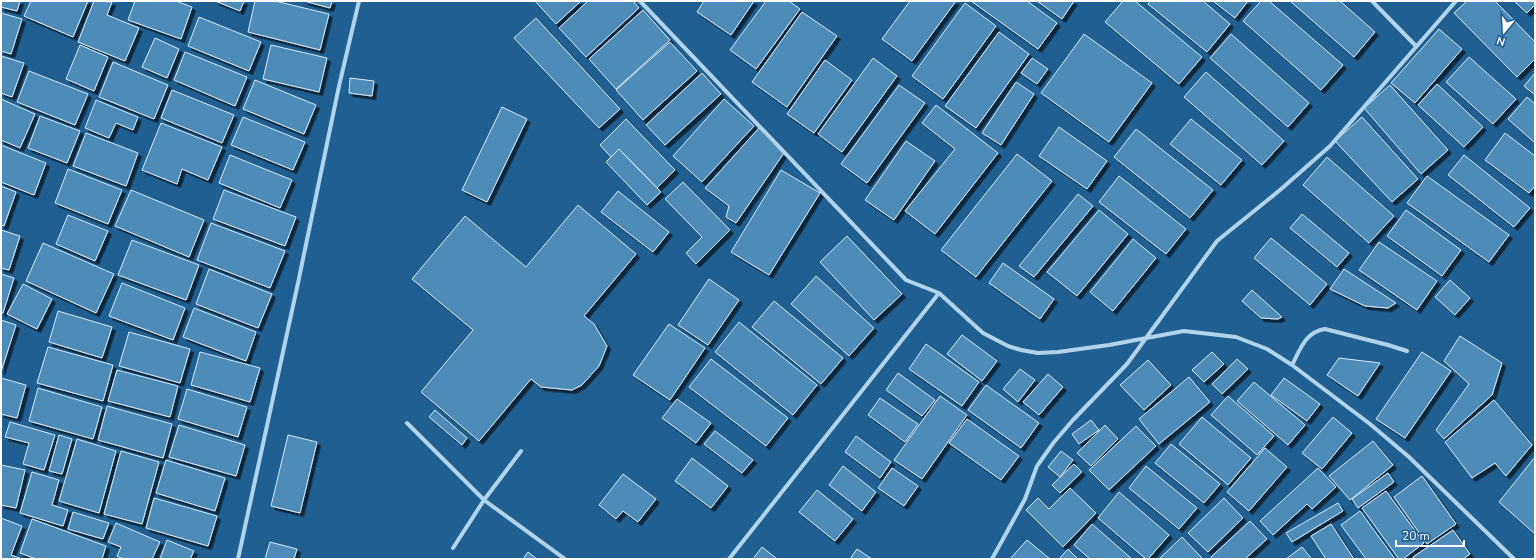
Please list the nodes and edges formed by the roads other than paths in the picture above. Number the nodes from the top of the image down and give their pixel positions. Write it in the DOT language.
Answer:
graph roads {
  1 [pos="359,1"];
  2 [pos="640,1"];
  3 [pos="1372,1"];
  4 [pos="1456,1"];
  5 [pos="1416,46"];
  6 [pos="939,293"];
  7 [pos="1146,338"];
  8 [pos="1407,351"];
  9 [pos="1292,365"];
  10 [pos="407,423"];
  11 [pos="521,451"];
  12 [pos="484,500"];
  13 [pos="453,548"];
  14 [pos="238,559"];
  15 [pos="565,559"];
  16 [pos="728,559"];
  17 [pos="992,559"];
  18 [pos="1514,559"];
  1 -- 14 [label="street"];
  2 -- 6 [label="street"];
  3 -- 5 [label="street"];
  4 -- 5 [label="street"];
  5 -- 7 [label="street"];
  6 -- 7 [label="street"];
  6 -- 16 [label="street"];
  7 -- 9 [label="street"];
  7 -- 17 [label="street"];
  8 -- 9 [label="street"];
  9 -- 18 [label="street"];
  10 -- 12 [label="street"];
  11 -- 12 [label="street"];
  12 -- 13 [label="street"];
  12 -- 15 [label="street"];
}
